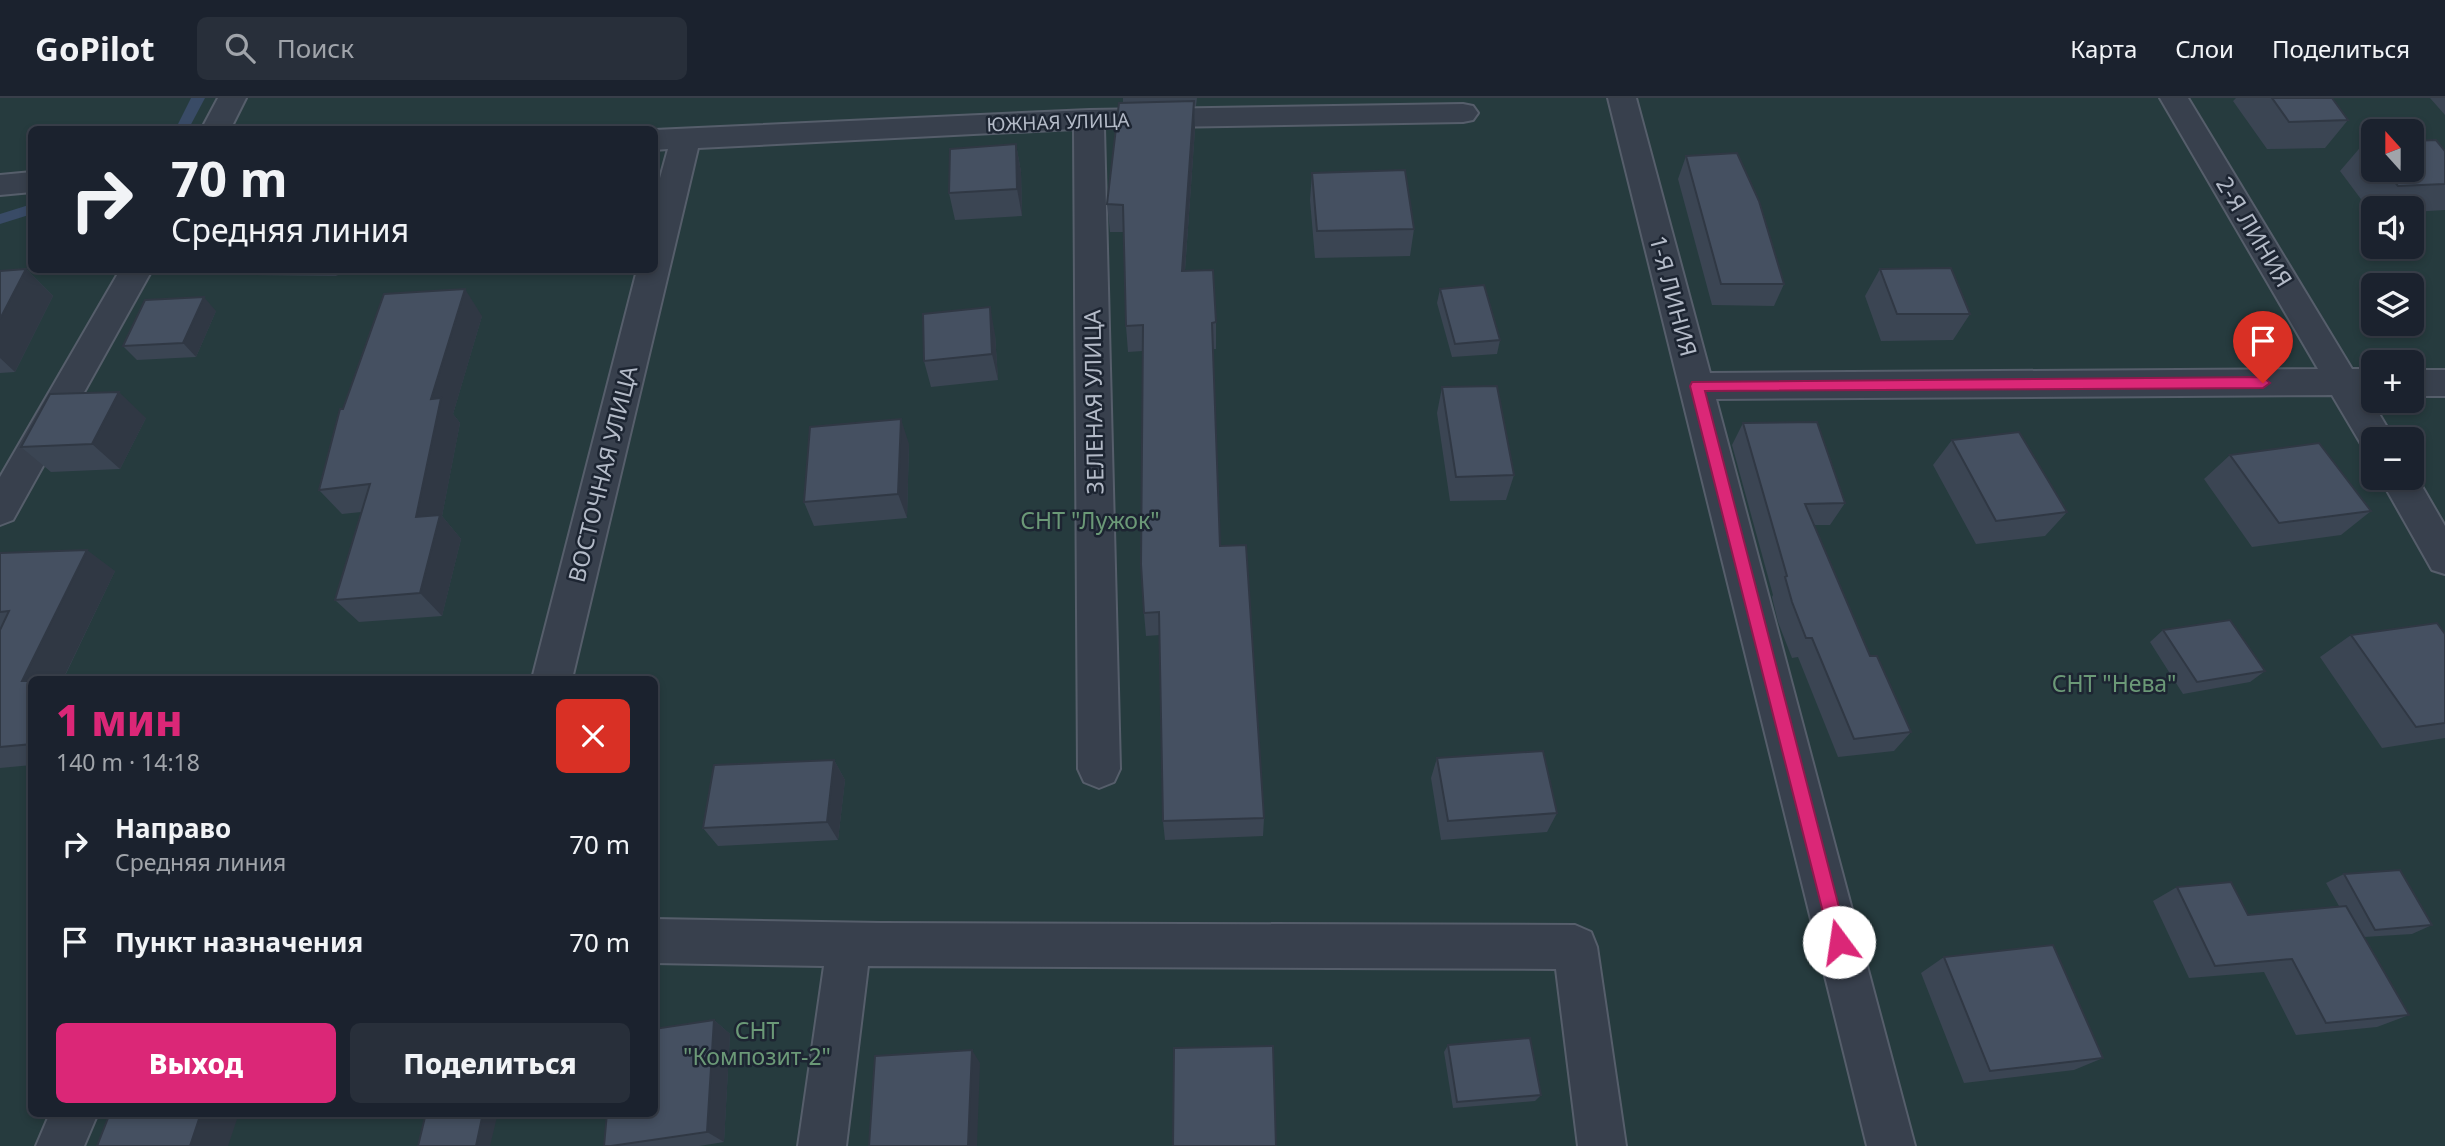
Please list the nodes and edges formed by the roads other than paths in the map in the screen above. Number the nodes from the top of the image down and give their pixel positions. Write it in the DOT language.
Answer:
graph roads {
  1 [pos="232,98"];
  2 [pos="1622,98"];
  3 [pos="2174,98"];
  4 [pos="1463,113"];
  5 [pos="1089,120"];
  6 [pos="217,126"];
  7 [pos="685,139"];
  8 [pos="658,140"];
  9 [pos="28,182"];
  10 [pos="0,184"];
  11 [pos="658,248"];
  12 [pos="134,273"];
  13 [pos="652,273"];
  14 [pos="2358,382"];
  15 [pos="2424,383"];
  16 [pos="2445,383"];
  17 [pos="1697,386"];
  18 [pos="2372,427"];
  19 [pos="2405,490"];
  20 [pos="0,510"];
  21 [pos="2445,559"];
  22 [pos="553,676"];
  23 [pos="1099,769"];
  24 [pos="658,941"];
  25 [pos="849,944"];
  26 [pos="72,1117"];
  27 [pos="60,1146"];
  28 [pos="822,1146"];
  29 [pos="1602,1146"];
  30 [pos="1891,1146"];
  1 -- 6 [label="street"];
  2 -- 17 [label="street, 1-Я ЛИНИЯ"];
  3 -- 14 [label="street, 2-Я ЛИНИЯ"];
  4 -- 5 [label="street, ЮЖНАЯ УЛИЦА"];
  5 -- 7 [label="street, ЮЖНАЯ УЛИЦА"];
  5 -- 23 [label="street, ЗЕЛЕНАЯ УЛИЦА"];
  7 -- 8 [label="street, ЮЖНАЯ УЛИЦА"];
  7 -- 11 [label="street"];
  9 -- 10 [label="street"];
  12 -- 20 [label="street"];
  13 -- 22 [label="street, ВОСТОЧНАЯ УЛИЦА"];
  14 -- 17 [label="street"];
  14 -- 18 [label="street, 2-Я ЛИНИЯ"];
  15 -- 16 [label="street"];
  17 -- 30 [label="street, 1-Я ЛИНИЯ"];
  19 -- 21 [label="street"];
  24 -- 25 [label="street"];
  25 -- 28 [label="street"];
  25 -- 29 [label="street"];
  26 -- 27 [label="street"];
}
